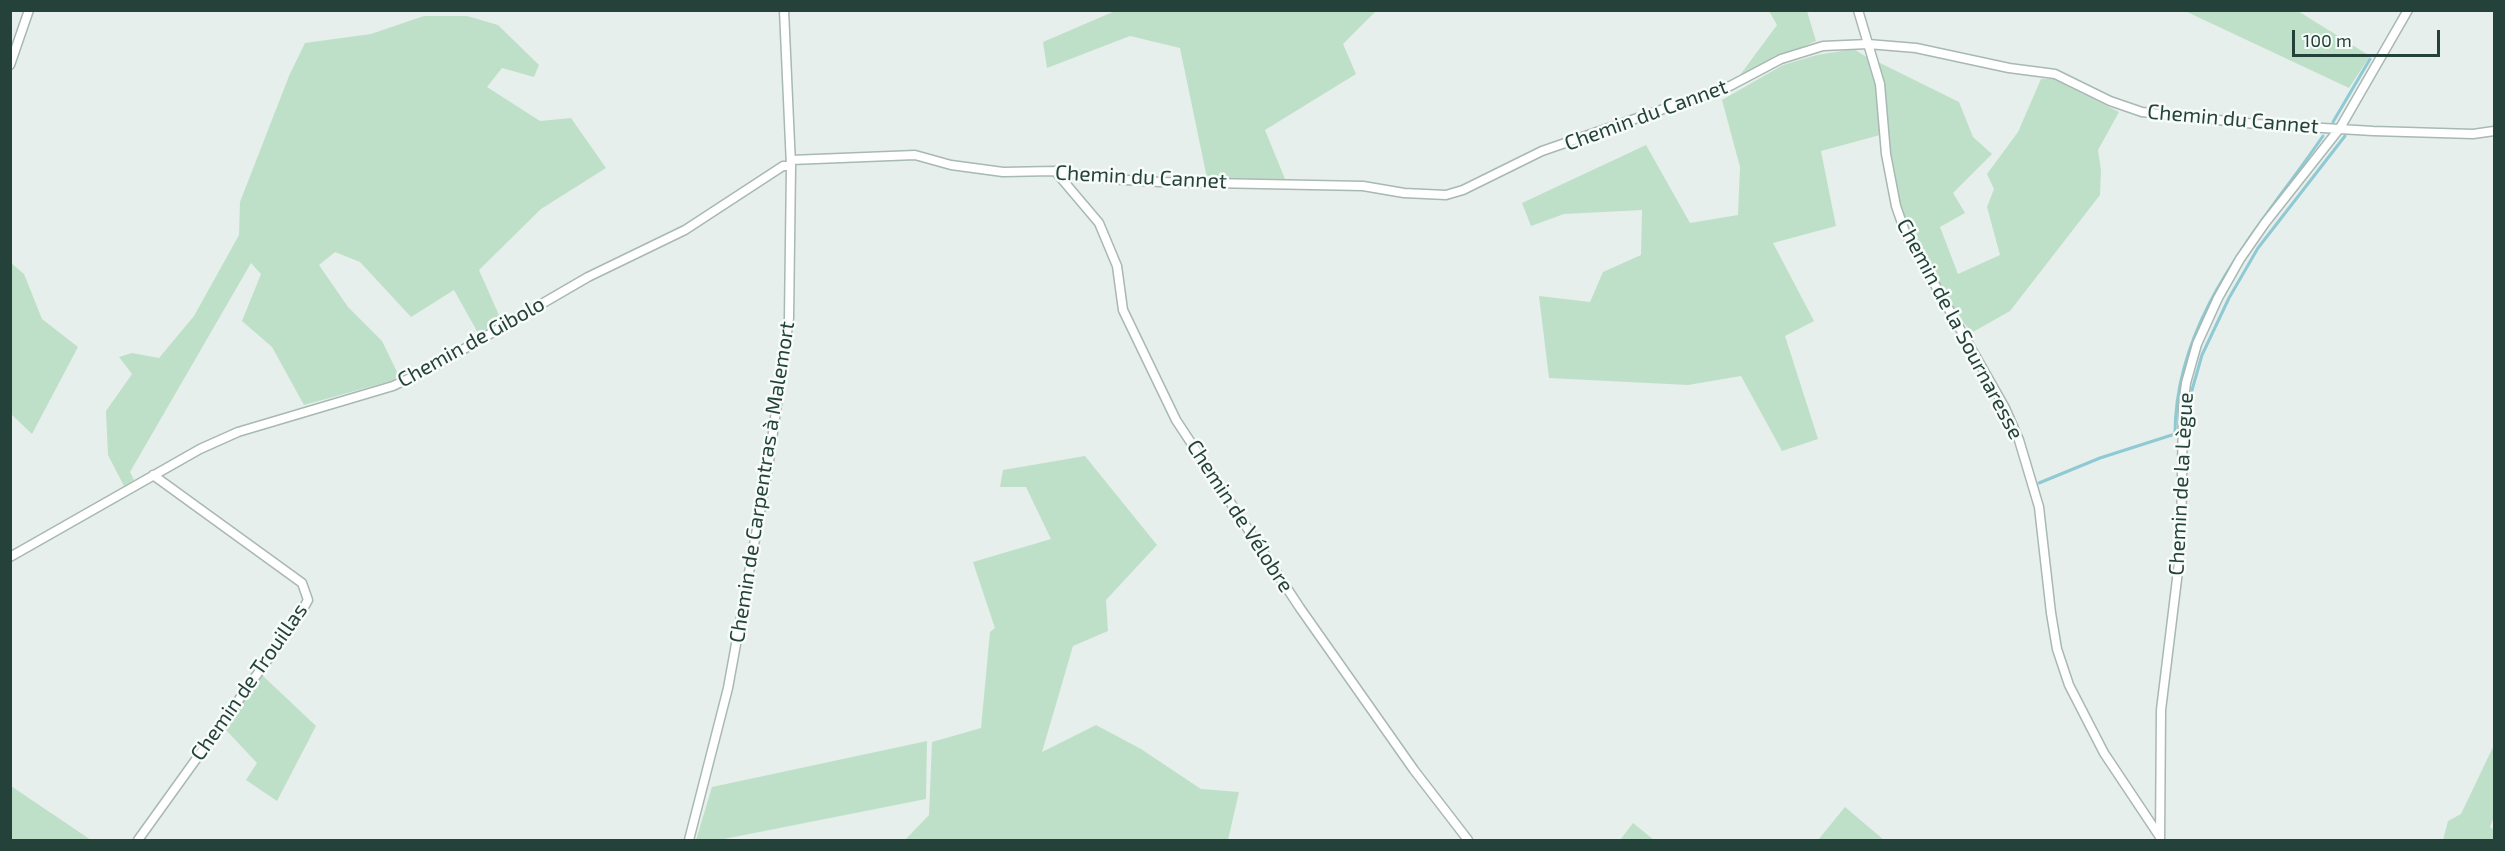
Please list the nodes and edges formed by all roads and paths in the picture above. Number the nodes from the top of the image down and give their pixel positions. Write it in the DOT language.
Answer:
graph roads {
  1 [pos="29,10"];
  2 [pos="784,10"];
  3 [pos="1858,10"];
  4 [pos="2408,10"];
  5 [pos="1868,44"];
  6 [pos="10,66"];
  7 [pos="2340,128"];
  8 [pos="2494,131"];
  9 [pos="791,163"];
  10 [pos="1055,171"];
  11 [pos="153,475"];
  12 [pos="10,557"];
  13 [pos="2160,839"];
  14 [pos="138,840"];
  15 [pos="689,840"];
  16 [pos="1468,840"];
  1 -- 6 [label="street"];
  2 -- 9 [label="street, Chemin de Carpentras à Malemort"];
  3 -- 5 [label="street, Chemin de la Sournaresse"];
  4 -- 7 [label="street, Chemin de la Lègue"];
  5 -- 7 [label="street, Chemin du Cannet"];
  5 -- 10 [label="street, Chemin du Cannet"];
  5 -- 13 [label="street, Chemin de la Sournaresse"];
  7 -- 8 [label="street, Chemin du Cannet"];
  7 -- 13 [label="street, Chemin de la Lègue"];
  9 -- 10 [label="street, Chemin du Cannet"];
  9 -- 11 [label="street, Chemin de Gibolo"];
  9 -- 15 [label="street, Chemin de Carpentras à Malemort"];
  10 -- 16 [label="street, Chemin de Vélobre"];
  11 -- 12 [label="street, Chemin de Gibolo"];
  11 -- 14 [label="street, Chemin de Trouillas"];
}
